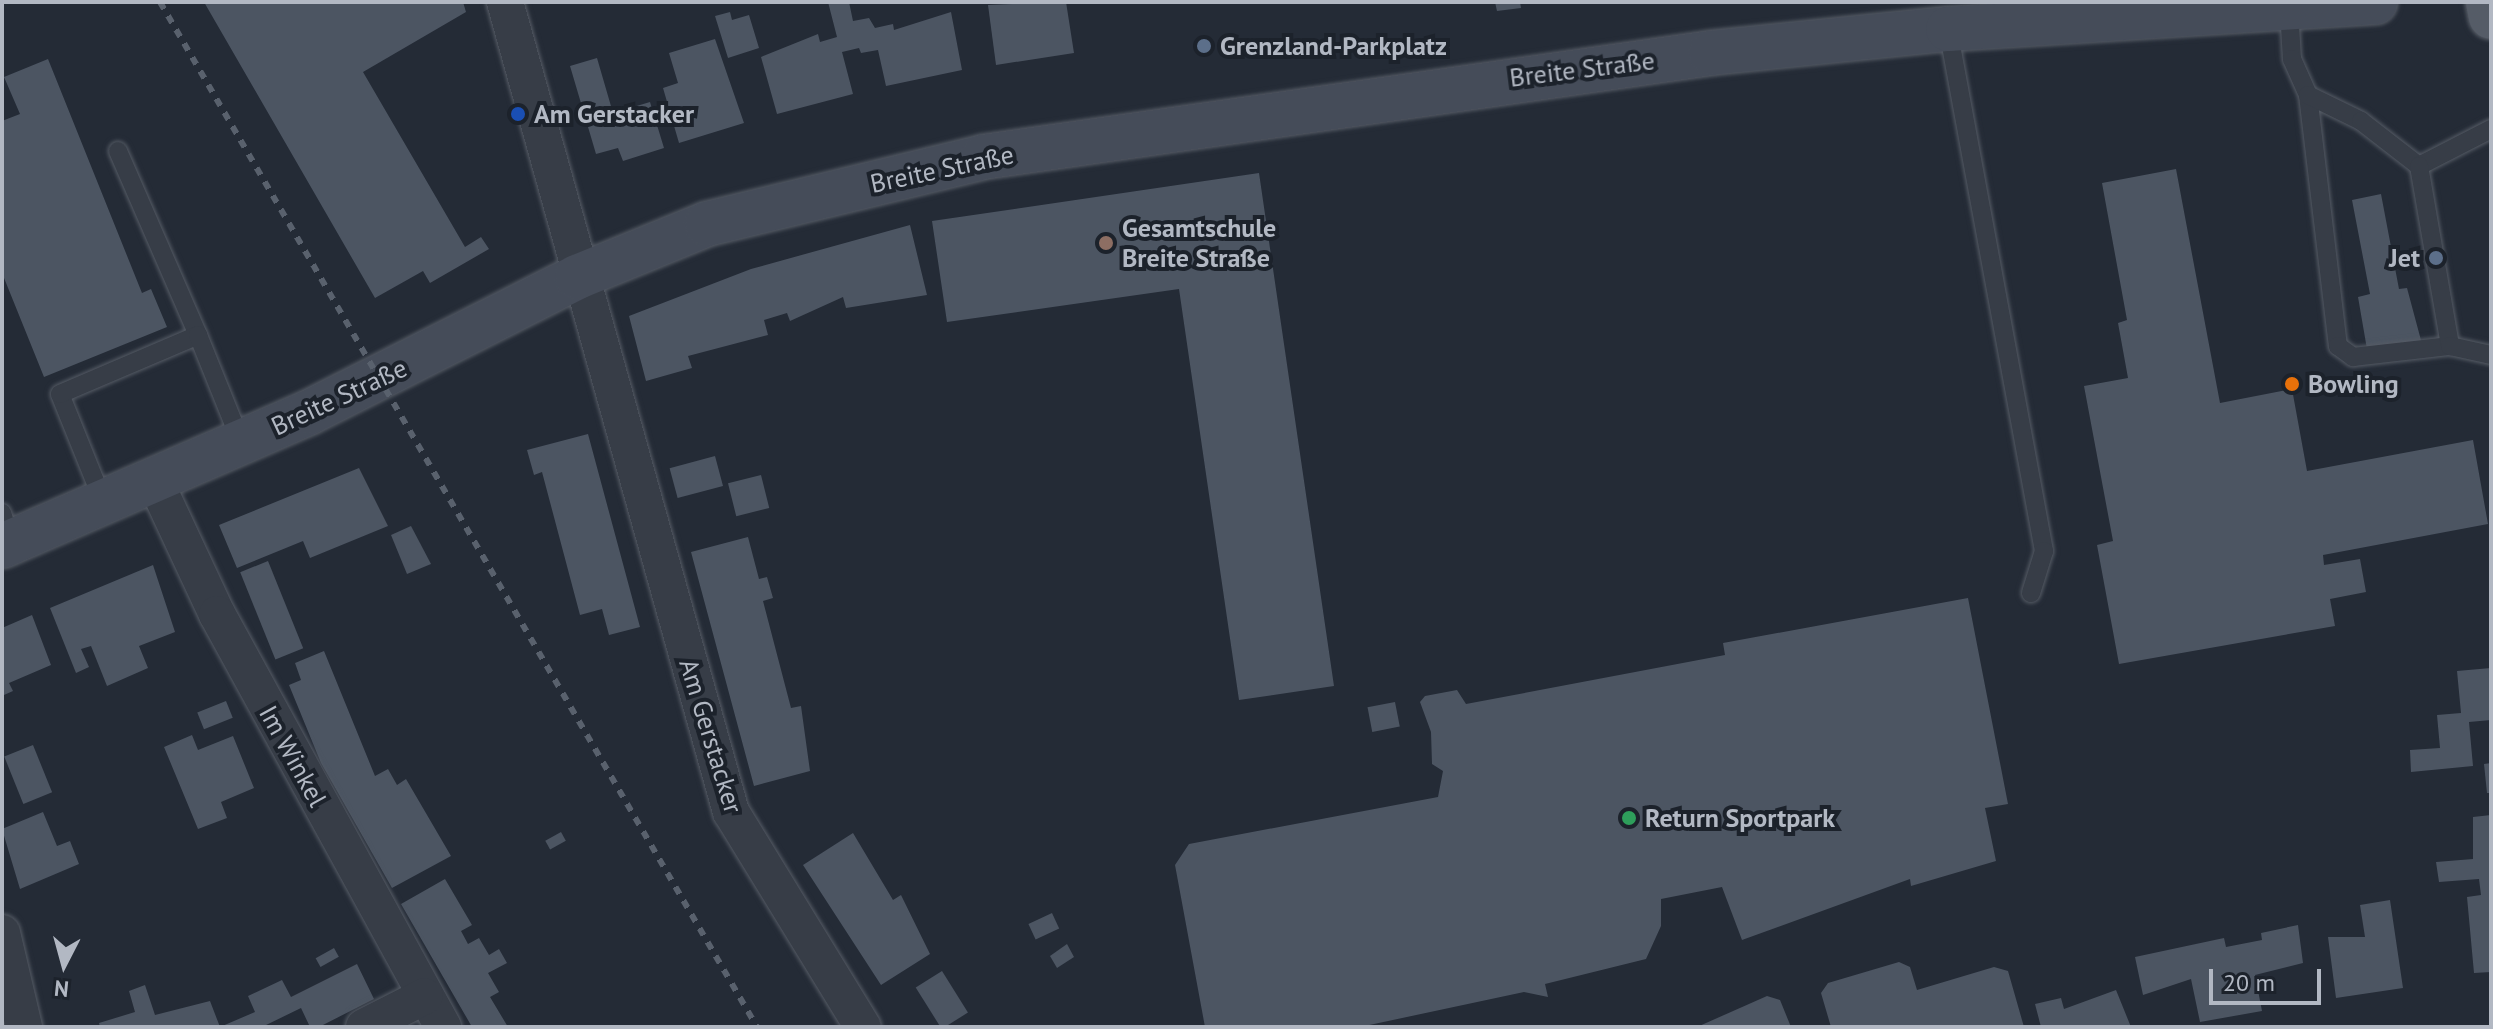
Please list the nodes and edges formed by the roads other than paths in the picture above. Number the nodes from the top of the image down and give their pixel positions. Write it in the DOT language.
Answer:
graph roads {
  1 [pos="505,2"];
  2 [pos="2375,2"];
  3 [pos="2488,2"];
  4 [pos="2289,9"];
  5 [pos="2491,17"];
  6 [pos="1948,29"];
  7 [pos="2308,95"];
  8 [pos="2491,129"];
  9 [pos="118,151"];
  10 [pos="2419,166"];
  11 [pos="577,277"];
  12 [pos="198,335"];
  13 [pos="2450,346"];
  14 [pos="2491,355"];
  15 [pos="241,442"];
  16 [pos="154,479"];
  17 [pos="103,502"];
  18 [pos="5,533"];
  19 [pos="2031,593"];
  20 [pos="2,933"];
  21 [pos="425,996"];
  22 [pos="24,1027"];
  23 [pos="364,1027"];
  24 [pos="443,1027"];
  25 [pos="863,1027"];
  1 -- 11 [label="street, Am Gerstacker"];
  2 -- 4 [label="main road, Breite Straße"];
  3 -- 5 [label="main road"];
  4 -- 6 [label="main road, Breite Straße"];
  4 -- 7 [label="lane"];
  6 -- 11 [label="main road, Breite Straße"];
  6 -- 19 [label="lane"];
  7 -- 10 [label="lane"];
  7 -- 13 [label="lane"];
  8 -- 10 [label="lane"];
  9 -- 12 [label="lane"];
  10 -- 13 [label="lane"];
  11 -- 15 [label="main road, Breite Straße"];
  11 -- 25 [label="street, Am Gerstacker"];
  12 -- 15 [label="lane"];
  12 -- 17 [label="lane"];
  13 -- 14 [label="lane"];
  15 -- 16 [label="main road, Breite Straße"];
  16 -- 17 [label="main road, Breite Straße"];
  16 -- 21 [label="street, Im Winkel"];
  17 -- 18 [label="main road, Breite Straße"];
  20 -- 22 [label="street"];
  21 -- 23 [label="street"];
  21 -- 24 [label="street, Im Winkel"];
}
